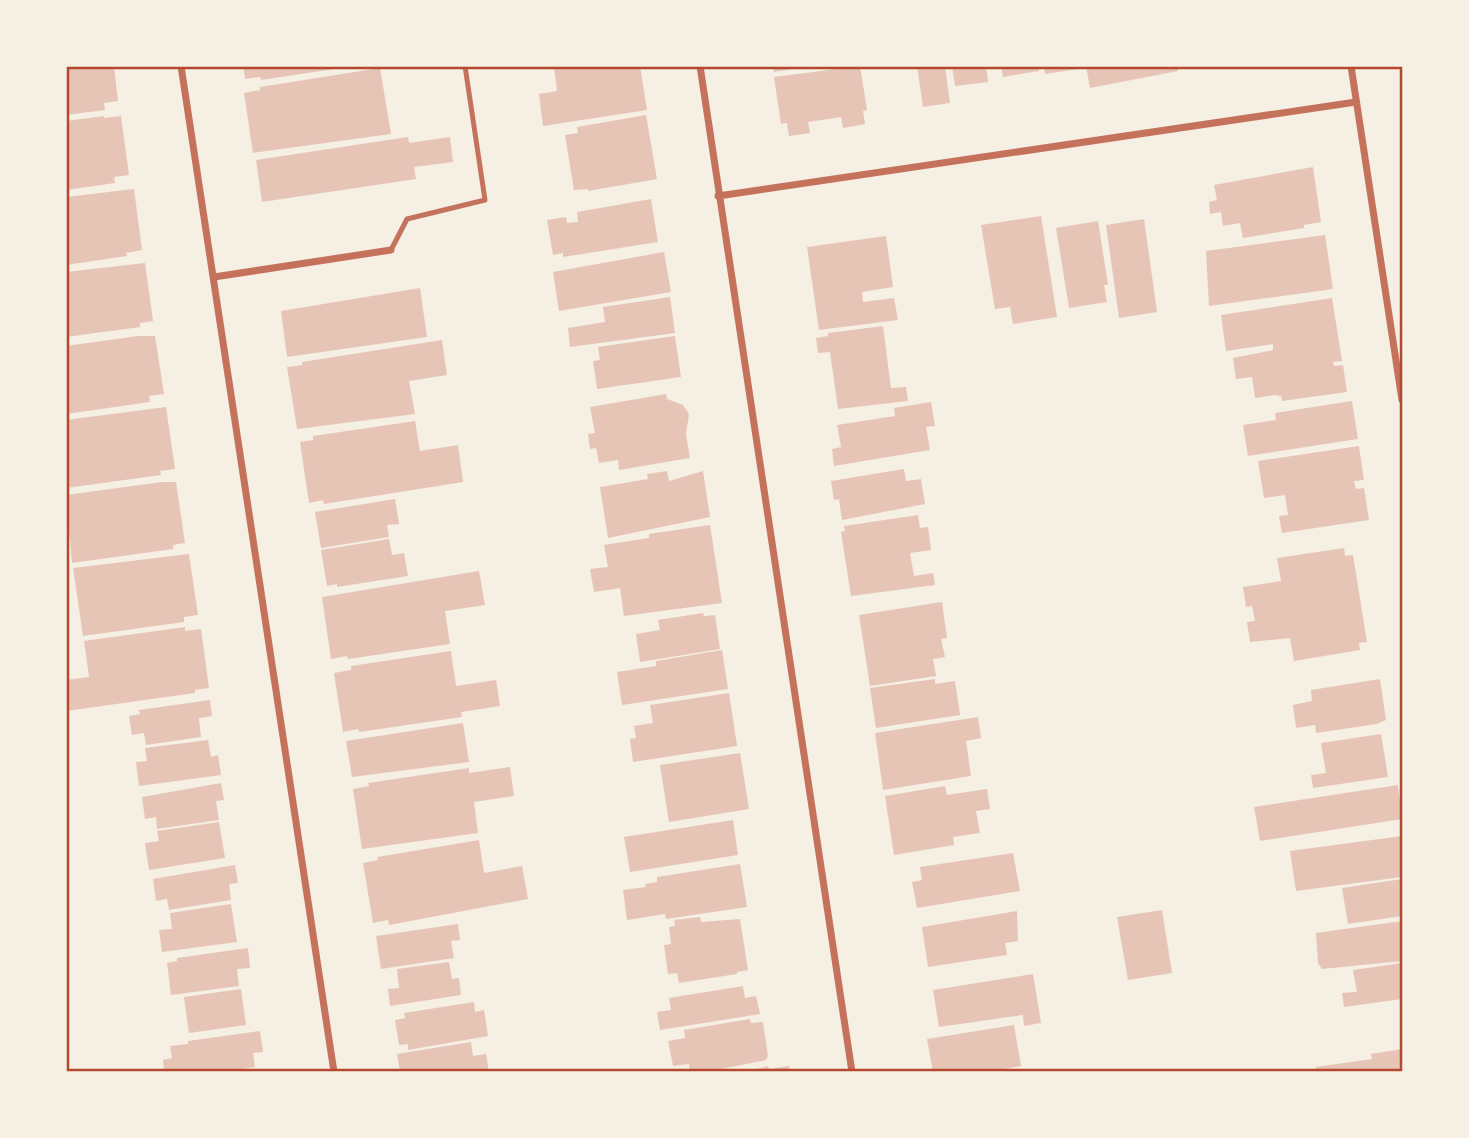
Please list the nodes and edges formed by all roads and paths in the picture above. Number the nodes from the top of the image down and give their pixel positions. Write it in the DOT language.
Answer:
graph roads {
  1 [pos="181,66"];
  2 [pos="466,66"];
  3 [pos="700,66"];
  4 [pos="1351,66"];
  5 [pos="1356,102"];
  6 [pos="718,196"];
  7 [pos="391,250"];
  8 [pos="214,277"];
  9 [pos="1402,400"];
  10 [pos="334,1072"];
  11 [pos="852,1072"];
  1 -- 8 [label="street"];
  2 -- 7 [label="lane"];
  3 -- 6 [label="street"];
  4 -- 5 [label="street"];
  5 -- 6 [label="street"];
  5 -- 9 [label="street"];
  6 -- 11 [label="street"];
  7 -- 8 [label="street"];
  8 -- 10 [label="street"];
}
